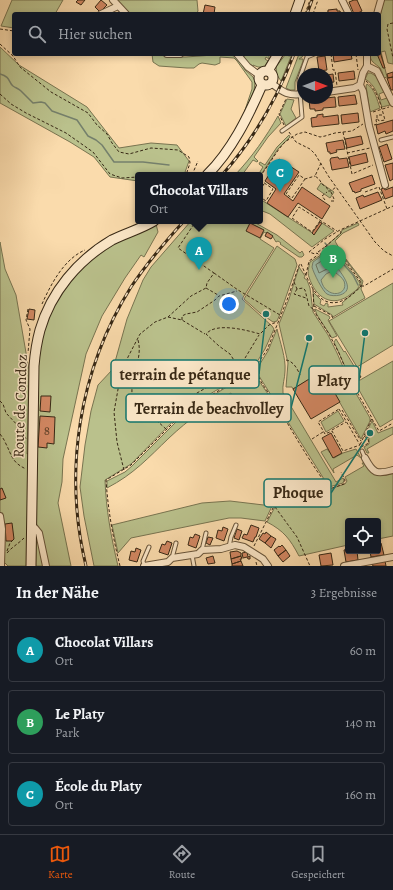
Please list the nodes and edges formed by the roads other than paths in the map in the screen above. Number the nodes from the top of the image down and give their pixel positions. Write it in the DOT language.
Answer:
graph roads {
  1 [pos="113,0"];
  2 [pos="300,0"];
  3 [pos="342,0"];
  4 [pos="381,0"];
  5 [pos="118,6"];
  6 [pos="105,12"];
  7 [pos="124,12"];
  8 [pos="296,12"];
  9 [pos="348,12"];
  10 [pos="378,12"];
  11 [pos="239,56"];
  12 [pos="277,56"];
  13 [pos="309,56"];
  14 [pos="367,56"];
  15 [pos="367,66"];
  16 [pos="303,68"];
  17 [pos="268,71"];
  18 [pos="259,75"];
  19 [pos="361,82"];
  20 [pos="267,84"];
  21 [pos="333,91"];
  22 [pos="297,95"];
  23 [pos="302,104"];
  24 [pos="392,104"];
  25 [pos="282,131"];
  26 [pos="393,137"];
  27 [pos="381,140"];
  28 [pos="210,172"];
  29 [pos="385,185"];
  30 [pos="148,224"];
  31 [pos="362,451"];
  32 [pos="365,458"];
  33 [pos="393,470"];
  34 [pos="0,516"];
  35 [pos="236,525"];
  36 [pos="29,531"];
  37 [pos="206,534"];
  38 [pos="176,543"];
  39 [pos="150,547"];
  40 [pos="229,547"];
  41 [pos="202,550"];
  42 [pos="192,555"];
  43 [pos="393,556"];
  44 [pos="169,562"];
  45 [pos="1,566"];
  46 [pos="31,566"];
  47 [pos="46,566"];
  48 [pos="144,566"];
  49 [pos="194,566"];
  50 [pos="268,566"];
  51 [pos="344,566"];
  1 -- 5 [label="street"];
  2 -- 8 [label="main road"];
  3 -- 9 [label="street"];
  4 -- 10 [label="street"];
  5 -- 6 [label="street"];
  5 -- 7 [label="street"];
  11 -- 18 [label="street"];
  12 -- 17 [label="main road"];
  13 -- 16 [label="lane"];
  14 -- 15 [label="street"];
  15 -- 19 [label="street"];
  15 -- 24 [label="street"];
  17 -- 18 [label="main road"];
  17 -- 20 [label="main road"];
  18 -- 20 [label="main road"];
  19 -- 21 [label="street"];
  19 -- 29 [label="street"];
  20 -- 22 [label="street"];
  20 -- 28 [label="main road"];
  23 -- 25 [label="lane"];
  26 -- 27 [label="lane"];
  30 -- 36 [label="main road, Route de Condoz"];
  31 -- 32 [label="lane"];
  32 -- 33 [label="street"];
  34 -- 45 [label="street"];
  35 -- 40 [label="lane"];
  36 -- 46 [label="main road, Route de Condoz"];
  36 -- 47 [label="street"];
  37 -- 41 [label="lane"];
  38 -- 44 [label="lane"];
  39 -- 48 [label="lane"];
  40 -- 41 [label="street"];
  40 -- 50 [label="street"];
  41 -- 42 [label="street"];
  42 -- 44 [label="street"];
  42 -- 49 [label="lane"];
  43 -- 51 [label="street"];
  44 -- 48 [label="street"];
}
